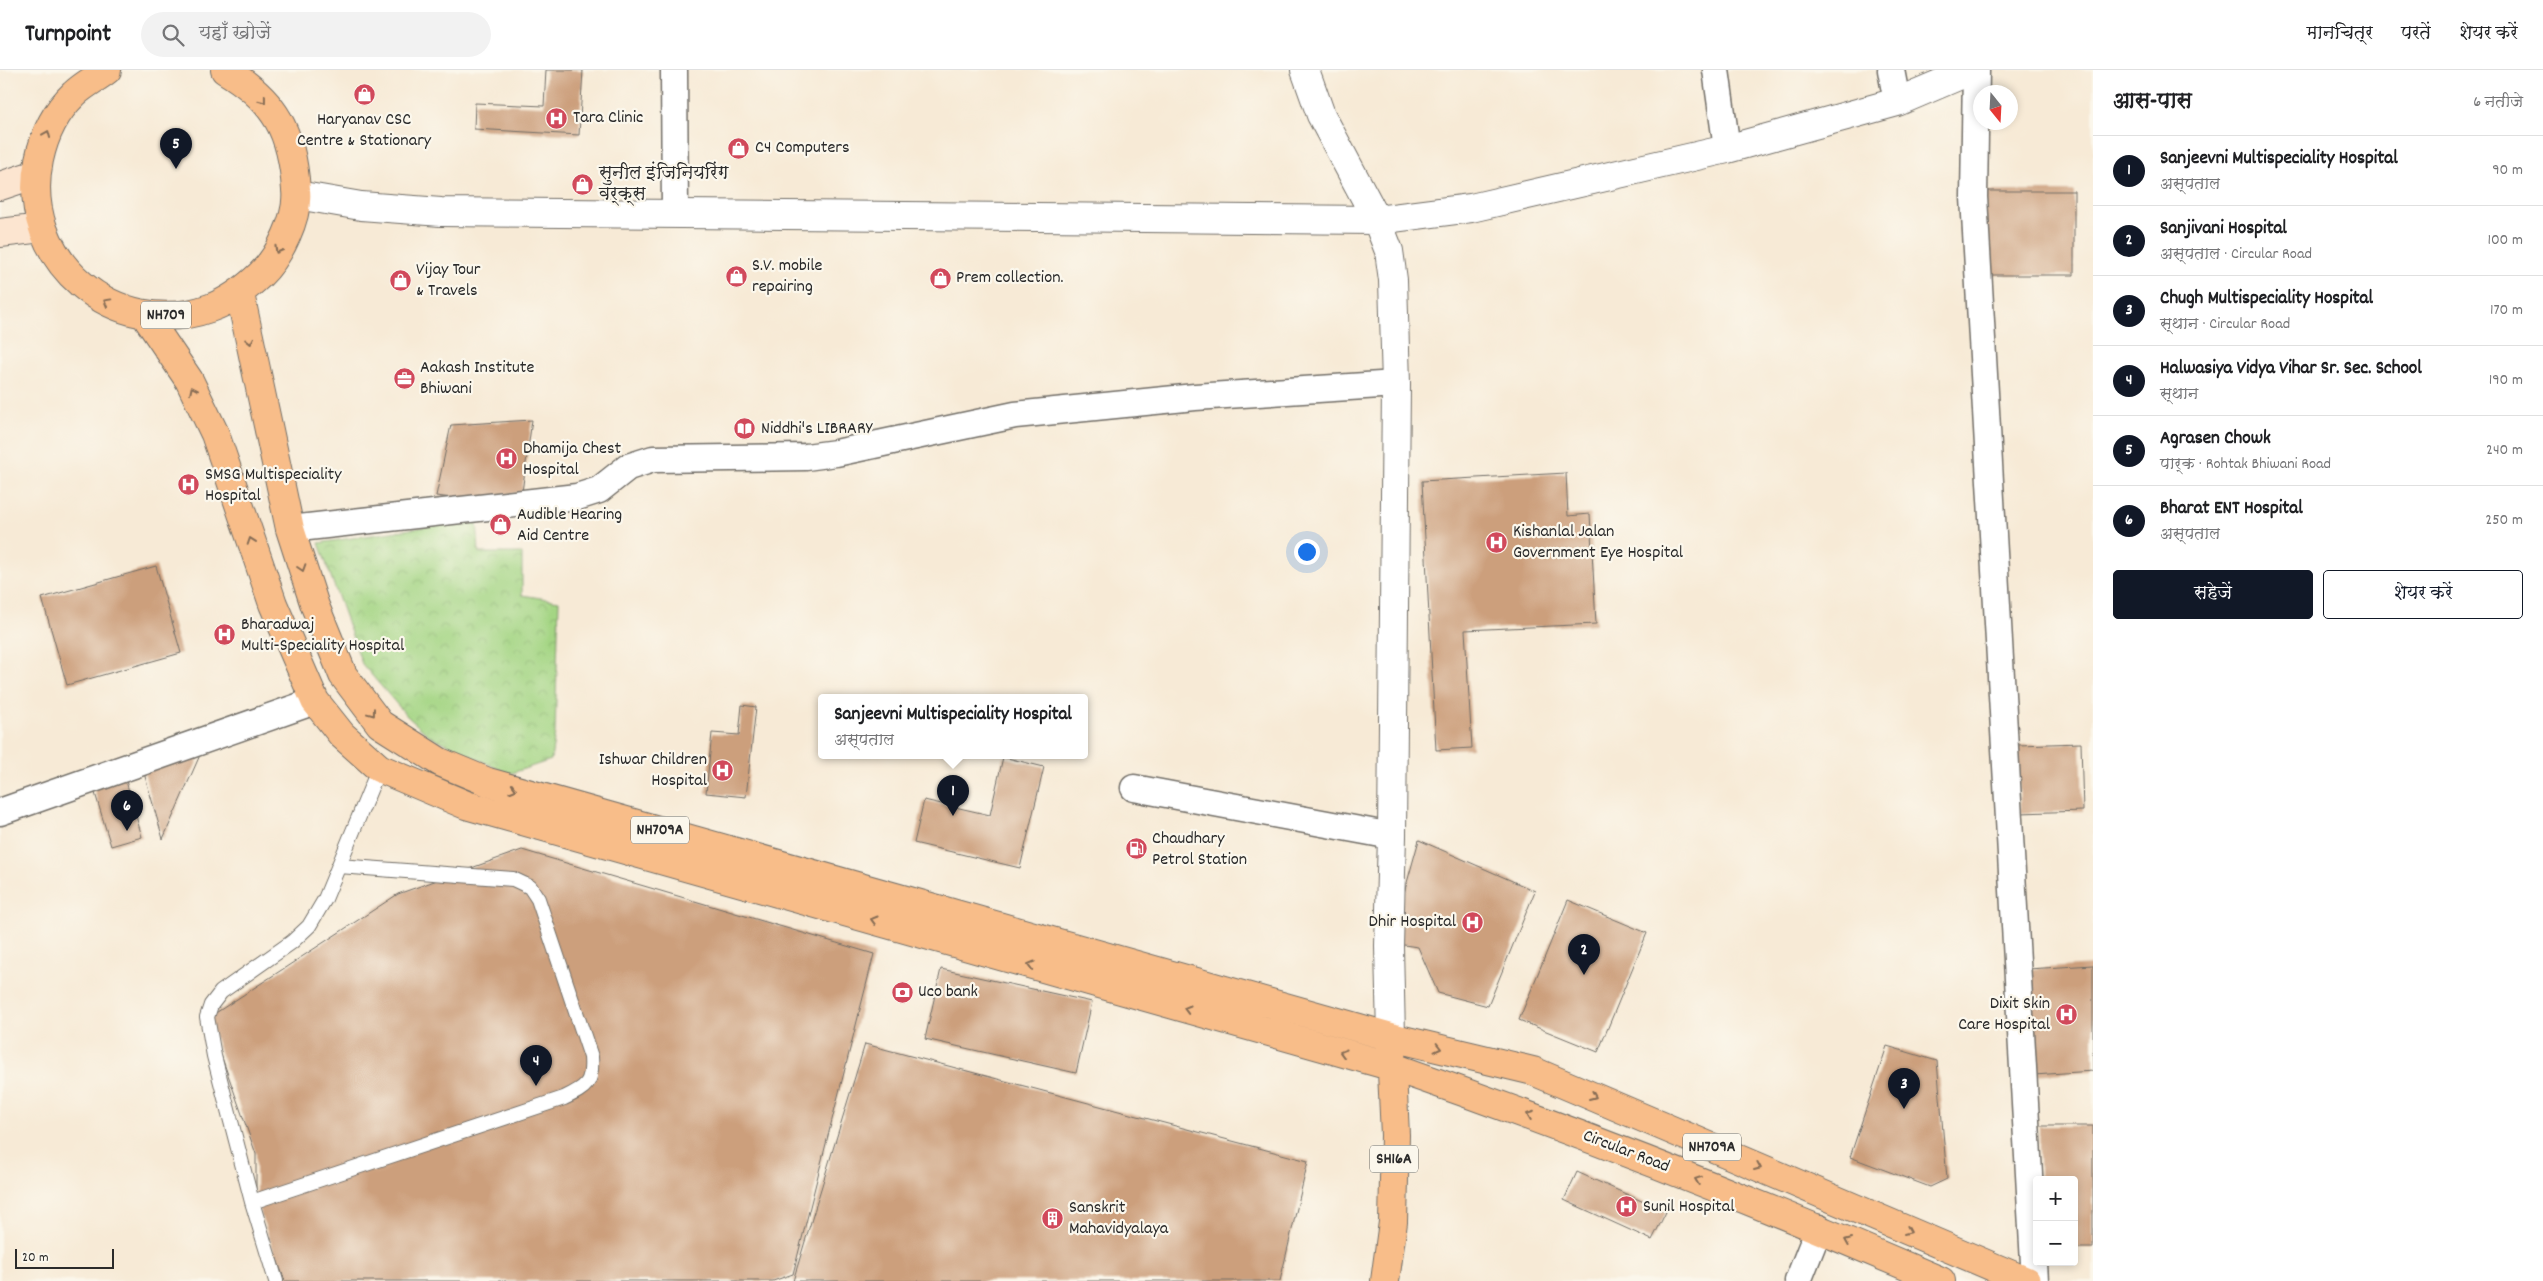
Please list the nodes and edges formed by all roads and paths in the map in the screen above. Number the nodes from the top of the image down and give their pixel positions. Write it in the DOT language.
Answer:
graph roads {
  1 [pos="108,70"];
  2 [pos="225,70"];
  3 [pos="674,70"];
  4 [pos="1305,70"];
  5 [pos="1716,70"];
  6 [pos="1891,70"];
  7 [pos="1974,70"];
  8 [pos="78,82"];
  9 [pos="1897,102"];
  10 [pos="1727,149"];
  11 [pos="36,174"];
  12 [pos="0,186"];
  13 [pos="297,195"];
  14 [pos="675,213"];
  15 [pos="1377,220"];
  16 [pos="42,228"];
  17 [pos="0,233"];
  18 [pos="240,294"];
  19 [pos="145,315"];
  20 [pos="1396,384"];
  21 [pos="290,529"];
  22 [pos="315,701"];
  23 [pos="379,768"];
  24 [pos="1134,788"];
  25 [pos="0,812"];
  26 [pos="1392,836"];
  27 [pos="338,866"];
  28 [pos="1391,1036"];
  29 [pos="1390,1066"];
  30 [pos="252,1202"];
  31 [pos="1819,1228"];
  32 [pos="276,1281"];
  33 [pos="1385,1281"];
  34 [pos="1798,1281"];
  35 [pos="1941,1281"];
  36 [pos="2026,1281"];
  37 [pos="2034,1281"];
  1 -- 8 [label="main road, NH709"];
  2 -- 13 [label="main road, NH709, one-way"];
  3 -- 14 [label="street"];
  4 -- 15 [label="street"];
  5 -- 10 [label="street"];
  6 -- 9 [label="street"];
  7 -- 9 [label="street"];
  7 -- 37 [label="street"];
  11 -- 8 [label="main road, NH709, one-way"];
  9 -- 10 [label="street"];
  10 -- 15 [label="street"];
  11 -- 12 [label="main road"];
  11 -- 16 [label="main road, NH709"];
  13 -- 14 [label="street"];
  13 -- 18 [label="main road, NH709, one-way"];
  14 -- 15 [label="street"];
  15 -- 20 [label="street"];
  16 -- 17 [label="main road"];
  19 -- 16 [label="main road, NH709, one-way"];
  18 -- 19 [label="main road, NH709"];
  18 -- 21 [label="main road, NH709A, one-way"];
  22 -- 19 [label="main road, NH709A, one-way"];
  20 -- 21 [label="street"];
  20 -- 26 [label="street"];
  21 -- 28 [label="main road, NH709A, one-way"];
  22 -- 23 [label="main road, NH709A"];
  22 -- 25 [label="street"];
  23 -- 27 [label="lane"];
  29 -- 23 [label="main road, NH709A, one-way"];
  24 -- 26 [label="street"];
  26 -- 28 [label="street"];
  27 -- 30 [label="lane"];
  27 -- 30 [label="lane"];
  28 -- 29 [label="main road, SH16A"];
  28 -- 36 [label="main road, NH709A, one-way"];
  31 -- 29 [label="main road, Circular Road / NH709A, one-way"];
  29 -- 33 [label="main road, SH16A"];
  30 -- 32 [label="lane"];
  31 -- 34 [label="street"];
  35 -- 31 [label="main road, Circular Road / NH709A, one-way"];
}
